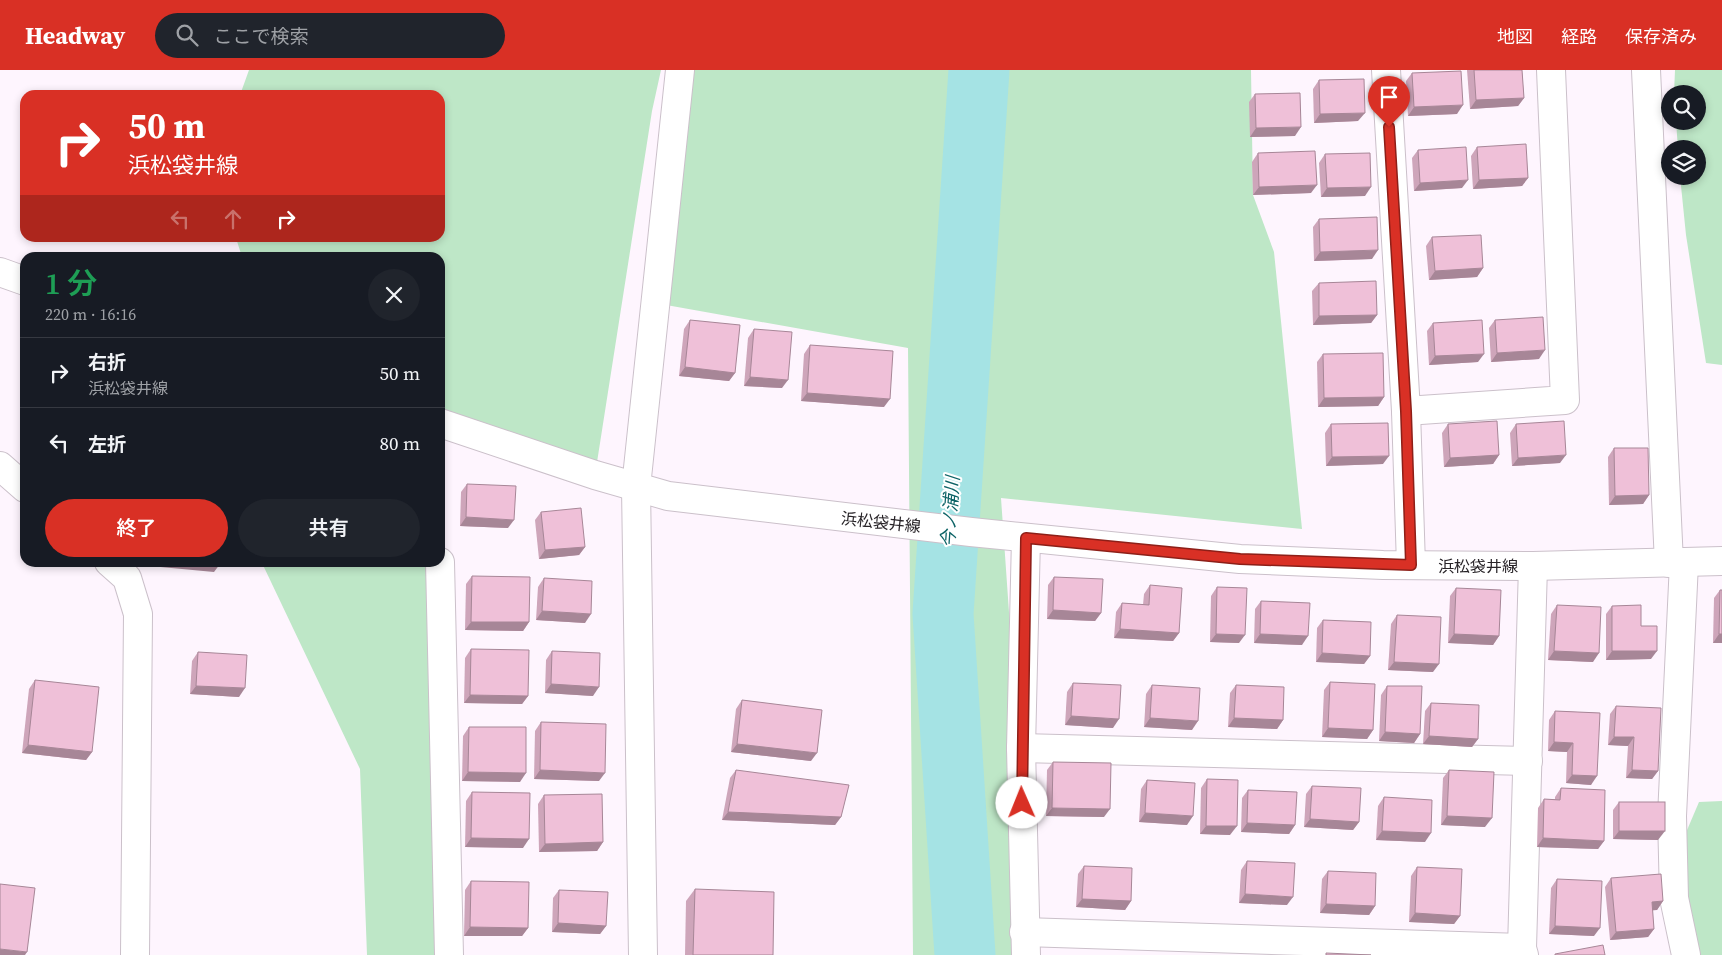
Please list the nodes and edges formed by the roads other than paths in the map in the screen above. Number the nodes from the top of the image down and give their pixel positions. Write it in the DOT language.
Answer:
graph roads {
  1 [pos="680,70"];
  2 [pos="1386,70"];
  3 [pos="1551,70"];
  4 [pos="1646,70"];
  5 [pos="0,272"];
  6 [pos="20,279"];
  7 [pos="1406,411"];
  8 [pos="445,425"];
  9 [pos="0,466"];
  10 [pos="20,484"];
  11 [pos="636,487"];
  12 [pos="1026,538"];
  13 [pos="1722,561"];
  14 [pos="1677,563"];
  15 [pos="1411,565"];
  16 [pos="1533,566"];
  17 [pos="115,567"];
  18 [pos="440,567"];
  19 [pos="1021,748"];
  20 [pos="1528,761"];
  21 [pos="1025,944"];
  22 [pos="1523,952"];
  23 [pos="136,955"];
  24 [pos="450,955"];
  25 [pos="643,955"];
  26 [pos="1686,955"];
  1 -- 11 [label="street"];
  2 -- 7 [label="street"];
  3 -- 7 [label="street"];
  4 -- 14 [label="street"];
  5 -- 6 [label="street"];
  7 -- 15 [label="street"];
  8 -- 11 [label="street, 浜松袋井線"];
  9 -- 10 [label="street"];
  11 -- 12 [label="street, 浜松袋井線"];
  11 -- 25 [label="street"];
  12 -- 15 [label="street, 浜松袋井線"];
  12 -- 19 [label="street"];
  13 -- 14 [label="street, 浜松袋井線"];
  14 -- 16 [label="street, 浜松袋井線"];
  14 -- 26 [label="street"];
  15 -- 16 [label="street, 浜松袋井線"];
  16 -- 20 [label="street"];
  17 -- 23 [label="street"];
  18 -- 24 [label="street"];
  19 -- 20 [label="street"];
  19 -- 21 [label="street"];
  20 -- 22 [label="street"];
  21 -- 22 [label="street"];
}
